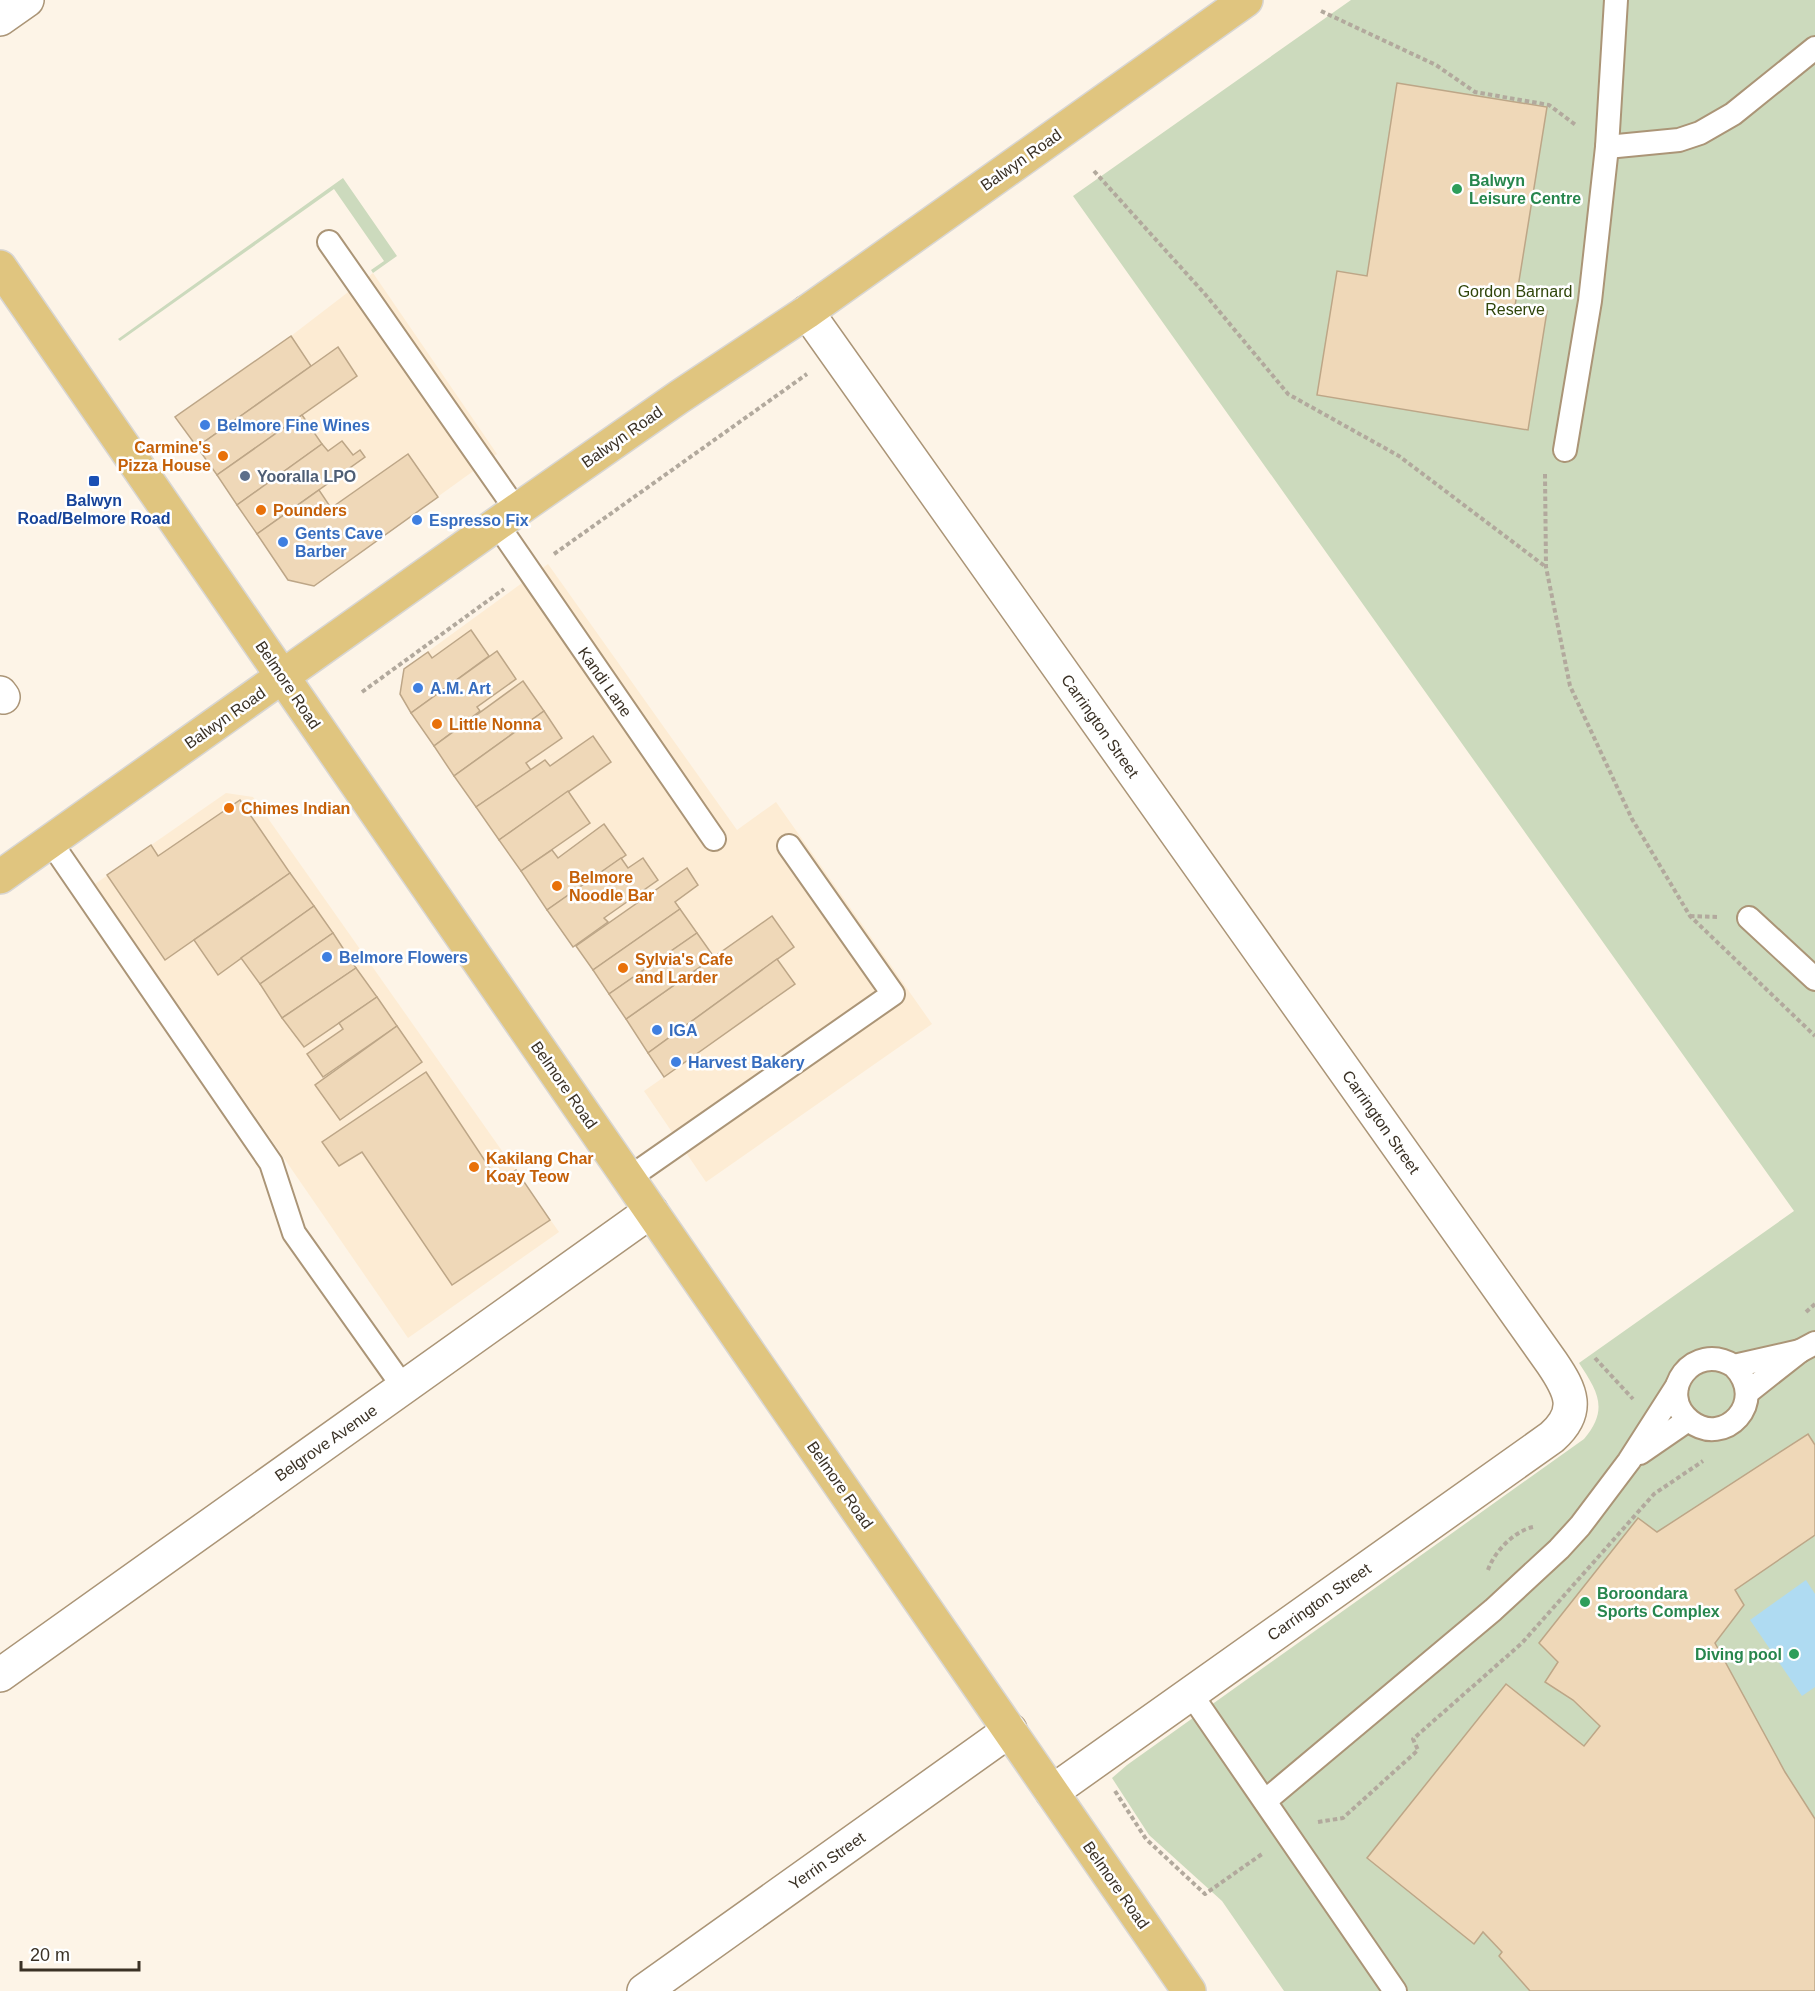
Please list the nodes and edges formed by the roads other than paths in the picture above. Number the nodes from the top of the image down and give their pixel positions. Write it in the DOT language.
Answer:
graph roads {
  1 [pos="27,0"];
  2 [pos="1246,0"];
  3 [pos="1616,0"];
  4 [pos="0,19"];
  5 [pos="1815,48"];
  6 [pos="1607,147"];
  7 [pos="328,242"];
  8 [pos="0,267"];
  9 [pos="807,312"];
  10 [pos="1565,450"];
  11 [pos="507,518"];
  12 [pos="282,678"];
  13 [pos="714,839"];
  14 [pos="50,841"];
  15 [pos="789,846"];
  16 [pos="0,877"];
  17 [pos="1749,918"];
  18 [pos="1815,979"];
  19 [pos="629,1178"];
  20 [pos="651,1211"];
  21 [pos="1807,1347"];
  22 [pos="1734,1366"];
  23 [pos="1677,1386"];
  24 [pos="404,1388"];
  25 [pos="1748,1392"];
  26 [pos="1688,1420"];
  27 [pos="1629,1461"];
  28 [pos="0,1675"];
  29 [pos="1191,1694"];
  30 [pos="1010,1730"];
  31 [pos="1052,1792"];
  32 [pos="1265,1801"];
  33 [pos="644,1991"];
  34 [pos="1189,1991"];
  35 [pos="1395,1991"];
  1 -- 4 [label="street"];
  2 -- 9 [label="main road, Balwyn Road"];
  3 -- 6 [label="lane"];
  5 -- 6 [label="lane"];
  6 -- 10 [label="lane"];
  7 -- 11 [label="lane, Kandi Lane"];
  8 -- 12 [label="main road, Belmore Road"];
  9 -- 11 [label="main road, Balwyn Road"];
  9 -- 29 [label="street, Carrington Street"];
  11 -- 12 [label="main road, Balwyn Road"];
  11 -- 13 [label="lane, Kandi Lane"];
  12 -- 14 [label="main road, Balwyn Road"];
  12 -- 19 [label="main road, Belmore Road"];
  14 -- 16 [label="main road, Balwyn Road"];
  14 -- 24 [label="lane"];
  15 -- 19 [label="lane"];
  17 -- 18 [label="lane"];
  19 -- 20 [label="main road, Belmore Road"];
  20 -- 24 [label="street, Belgrove Avenue"];
  20 -- 30 [label="main road, Belmore Road"];
  21 -- 22 [label="lane"];
  21 -- 25 [label="lane"];
  22 -- 23 [label="lane"];
  22 -- 25 [label="lane"];
  23 -- 26 [label="lane"];
  23 -- 27 [label="lane"];
  24 -- 28 [label="street, Belgrove Avenue"];
  25 -- 26 [label="lane"];
  26 -- 27 [label="lane"];
  27 -- 32 [label="lane"];
  29 -- 31 [label="street, Carrington Street"];
  29 -- 32 [label="lane"];
  30 -- 31 [label="main road, Belmore Road"];
  30 -- 33 [label="street, Yerrin Street"];
  31 -- 34 [label="main road, Belmore Road"];
  32 -- 35 [label="lane"];
}
